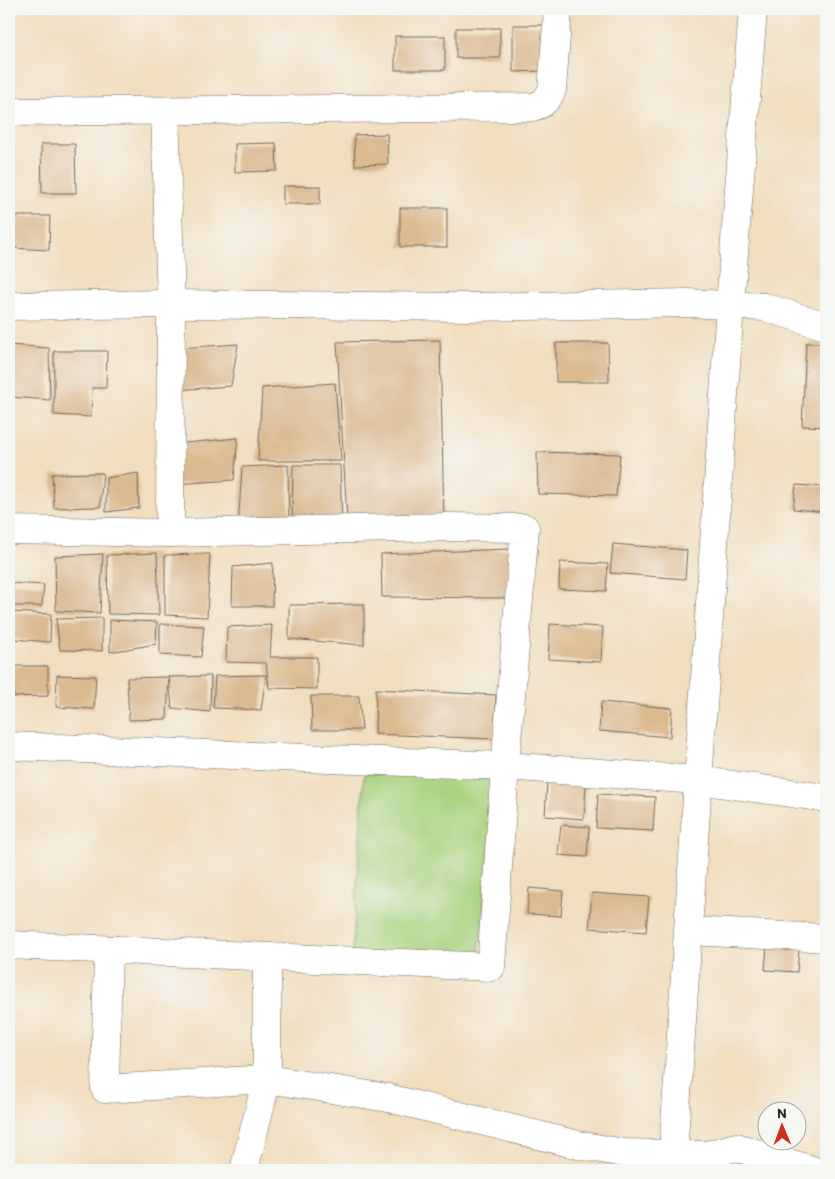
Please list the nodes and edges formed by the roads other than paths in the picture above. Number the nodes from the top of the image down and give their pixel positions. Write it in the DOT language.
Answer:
graph roads {
  1 [pos="558,9"];
  2 [pos="753,9"];
  3 [pos="165,110"];
  4 [pos="9,112"];
  5 [pos="171,304"];
  6 [pos="730,305"];
  7 [pos="9,306"];
  8 [pos="826,326"];
  9 [pos="9,530"];
  10 [pos="170,533"];
  11 [pos="9,746"];
  12 [pos="505,766"];
  13 [pos="697,780"];
  14 [pos="826,798"];
  15 [pos="689,931"];
  16 [pos="826,938"];
  17 [pos="9,945"];
  18 [pos="108,950"];
  19 [pos="268,958"];
  20 [pos="267,1079"];
  21 [pos="673,1154"];
  22 [pos="625,1161"];
  23 [pos="244,1170"];
  24 [pos="812,1170"];
  1 -- 3 [label="street"];
  2 -- 6 [label="street"];
  3 -- 4 [label="street"];
  3 -- 5 [label="street"];
  5 -- 6 [label="street"];
  5 -- 7 [label="street"];
  5 -- 10 [label="street"];
  6 -- 8 [label="street"];
  6 -- 13 [label="street"];
  9 -- 10 [label="street"];
  10 -- 12 [label="street"];
  11 -- 12 [label="street"];
  12 -- 13 [label="street"];
  12 -- 19 [label="street"];
  13 -- 14 [label="street"];
  13 -- 15 [label="street"];
  15 -- 16 [label="street"];
  15 -- 21 [label="street"];
  17 -- 18 [label="street"];
  18 -- 19 [label="street"];
  18 -- 20 [label="street"];
  19 -- 20 [label="street"];
  20 -- 22 [label="street"];
  20 -- 23 [label="street"];
  21 -- 22 [label="street"];
  21 -- 24 [label="street"];
}
